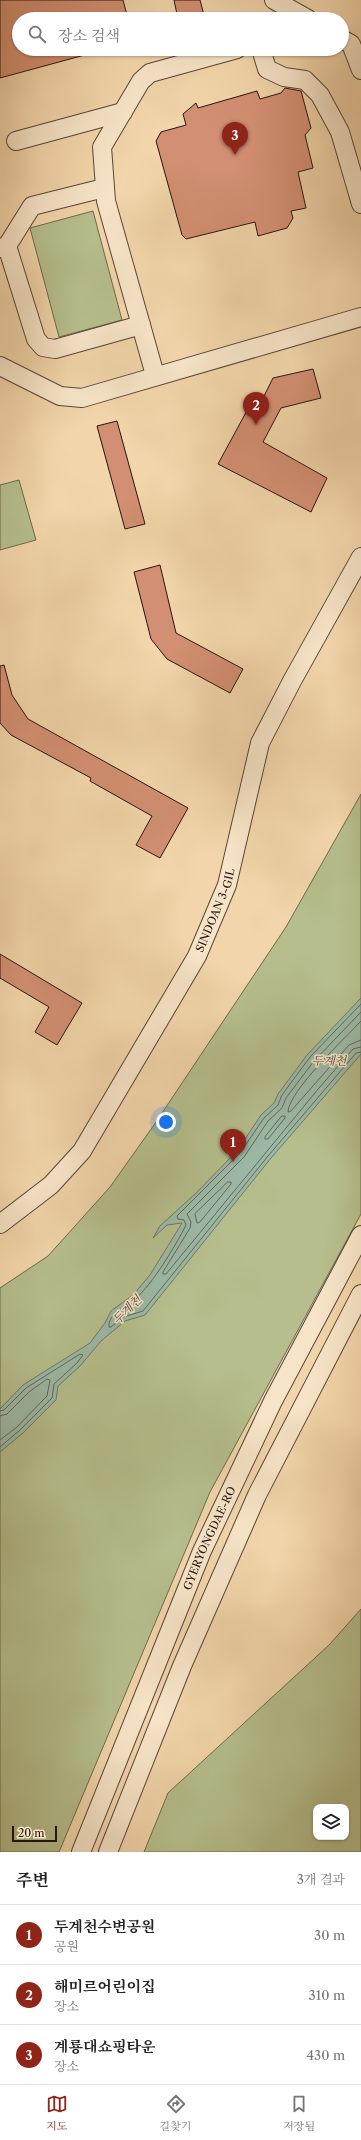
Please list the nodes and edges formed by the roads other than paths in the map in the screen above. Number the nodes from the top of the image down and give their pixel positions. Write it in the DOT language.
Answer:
graph roads {
  1 [pos="274,0"];
  2 [pos="295,12"];
  3 [pos="349,43"];
  4 [pos="212,56"];
  5 [pos="263,56"];
  6 [pos="361,70"];
  7 [pos="123,112"];
  8 [pos="16,141"];
  9 [pos="104,188"];
  10 [pos="361,204"];
  11 [pos="4,247"];
  12 [pos="361,317"];
  13 [pos="141,325"];
  14 [pos="0,366"];
  15 [pos="155,376"];
  16 [pos="361,557"];
  17 [pos="0,1224"];
  18 [pos="361,1236"];
  19 [pos="361,1294"];
  20 [pos="81,1852"];
  21 [pos="108,1852"];
  1 -- 2 [label="street"];
  3 -- 6 [label="street"];
  4 -- 7 [label="street"];
  5 -- 10 [label="street"];
  7 -- 8 [label="street"];
  7 -- 9 [label="street"];
  9 -- 11 [label="street"];
  9 -- 13 [label="street"];
  11 -- 13 [label="street"];
  12 -- 15 [label="street"];
  13 -- 15 [label="street"];
  14 -- 15 [label="street"];
  16 -- 17 [label="street, SINDOAN 3-GIL"];
  18 -- 20 [label="street, GYERYONGDAE-RO"];
  19 -- 21 [label="street"];
}
